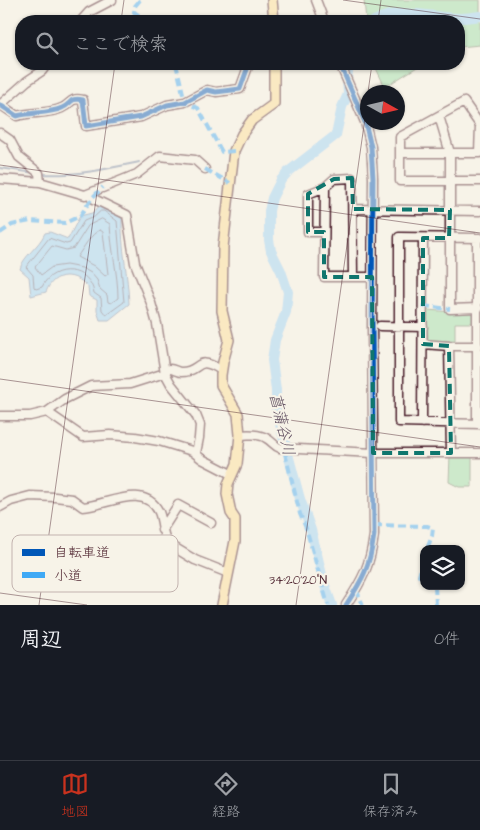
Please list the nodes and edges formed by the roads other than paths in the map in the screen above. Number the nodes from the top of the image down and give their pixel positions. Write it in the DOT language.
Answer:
graph roads {
  1 [pos="112,0"];
  2 [pos="272,0"];
  3 [pos="316,0"];
  4 [pos="86,15"];
  5 [pos="273,15"];
  6 [pos="322,15"];
  7 [pos="43,70"];
  8 [pos="247,70"];
  9 [pos="274,70"];
  10 [pos="343,70"];
  11 [pos="1,105"];
  12 [pos="439,116"];
  13 [pos="480,125"];
  14 [pos="0,133"];
  15 [pos="400,153"];
  16 [pos="450,153"];
  17 [pos="479,153"];
  18 [pos="205,169"];
  19 [pos="0,179"];
  20 [pos="451,181"];
  21 [pos="480,181"];
  22 [pos="40,182"];
  23 [pos="325,187"];
  24 [pos="92,198"];
  25 [pos="353,208"];
  26 [pos="372,209"];
  27 [pos="450,210"];
  28 [pos="480,211"];
  29 [pos="324,232"];
  30 [pos="423,238"];
  31 [pos="449,238"];
  32 [pos="479,238"];
  33 [pos="353,277"];
  34 [pos="372,277"];
  35 [pos="478,308"];
  36 [pos="380,326"];
  37 [pos="479,326"];
  38 [pos="400,327"];
  39 [pos="423,327"];
  40 [pos="423,344"];
  41 [pos="450,346"];
  42 [pos="478,346"];
  43 [pos="221,370"];
  44 [pos="168,371"];
  45 [pos="47,412"];
  46 [pos="0,416"];
  47 [pos="422,423"];
  48 [pos="450,424"];
  49 [pos="479,424"];
  50 [pos="240,436"];
  51 [pos="373,452"];
  52 [pos="196,453"];
  53 [pos="451,453"];
  54 [pos="480,453"];
  55 [pos="232,474"];
  56 [pos="0,507"];
  57 [pos="212,523"];
  58 [pos="162,530"];
  59 [pos="164,535"];
  60 [pos="178,551"];
  61 [pos="228,572"];
  62 [pos="222,605"];
  63 [pos="346,605"];
  1 -- 4 [label="street"];
  2 -- 5 [label="main road"];
  3 -- 6 [label="street"];
  7 -- 11 [label="street"];
  8 -- 11 [label="street"];
  9 -- 43 [label="main road"];
  10 -- 26 [label="street"];
  12 -- 13 [label="street"];
  12 -- 15 [label="street"];
  12 -- 16 [label="street"];
  13 -- 17 [label="street"];
  14 -- 22 [label="street"];
  15 -- 16 [label="street"];
  15 -- 20 [label="street"];
  16 -- 17 [label="street"];
  16 -- 20 [label="street"];
  18 -- 22 [label="street"];
  19 -- 22 [label="street"];
  20 -- 21 [label="street"];
  20 -- 27 [label="street"];
  23 -- 25 [label="street"];
  23 -- 29 [label="street"];
  23 -- 29 [label="street"];
  24 -- 44 [label="street"];
  25 -- 26 [label="street"];
  25 -- 33 [label="street"];
  26 -- 27 [label="street"];
  26 -- 34 [label="street"];
  27 -- 28 [label="street"];
  27 -- 31 [label="street"];
  29 -- 33 [label="street"];
  30 -- 31 [label="street"];
  30 -- 38 [label="street"];
  30 -- 39 [label="street"];
  31 -- 32 [label="street"];
  31 -- 35 [label="street"];
  32 -- 35 [label="street"];
  33 -- 34 [label="street"];
  34 -- 51 [label="street"];
  35 -- 37 [label="street"];
  36 -- 38 [label="street"];
  37 -- 42 [label="street"];
  38 -- 39 [label="street"];
  38 -- 47 [label="street"];
  39 -- 40 [label="street"];
  40 -- 41 [label="street"];
  40 -- 47 [label="street"];
  41 -- 42 [label="street"];
  41 -- 48 [label="street"];
  42 -- 49 [label="street"];
  43 -- 44 [label="street"];
  43 -- 50 [label="main road"];
  44 -- 45 [label="street"];
  44 -- 52 [label="street"];
  45 -- 46 [label="street"];
  45 -- 52 [label="street"];
  47 -- 48 [label="street"];
  48 -- 49 [label="street"];
  48 -- 53 [label="street"];
  50 -- 51 [label="street"];
  50 -- 55 [label="main road"];
  51 -- 53 [label="street"];
  51 -- 63 [label="street"];
  52 -- 55 [label="street"];
  53 -- 54 [label="street"];
  55 -- 61 [label="main road"];
  56 -- 58 [label="street"];
  57 -- 58 [label="street"];
  58 -- 59 [label="street"];
  60 -- 61 [label="street"];
  61 -- 62 [label="main road"];
}
